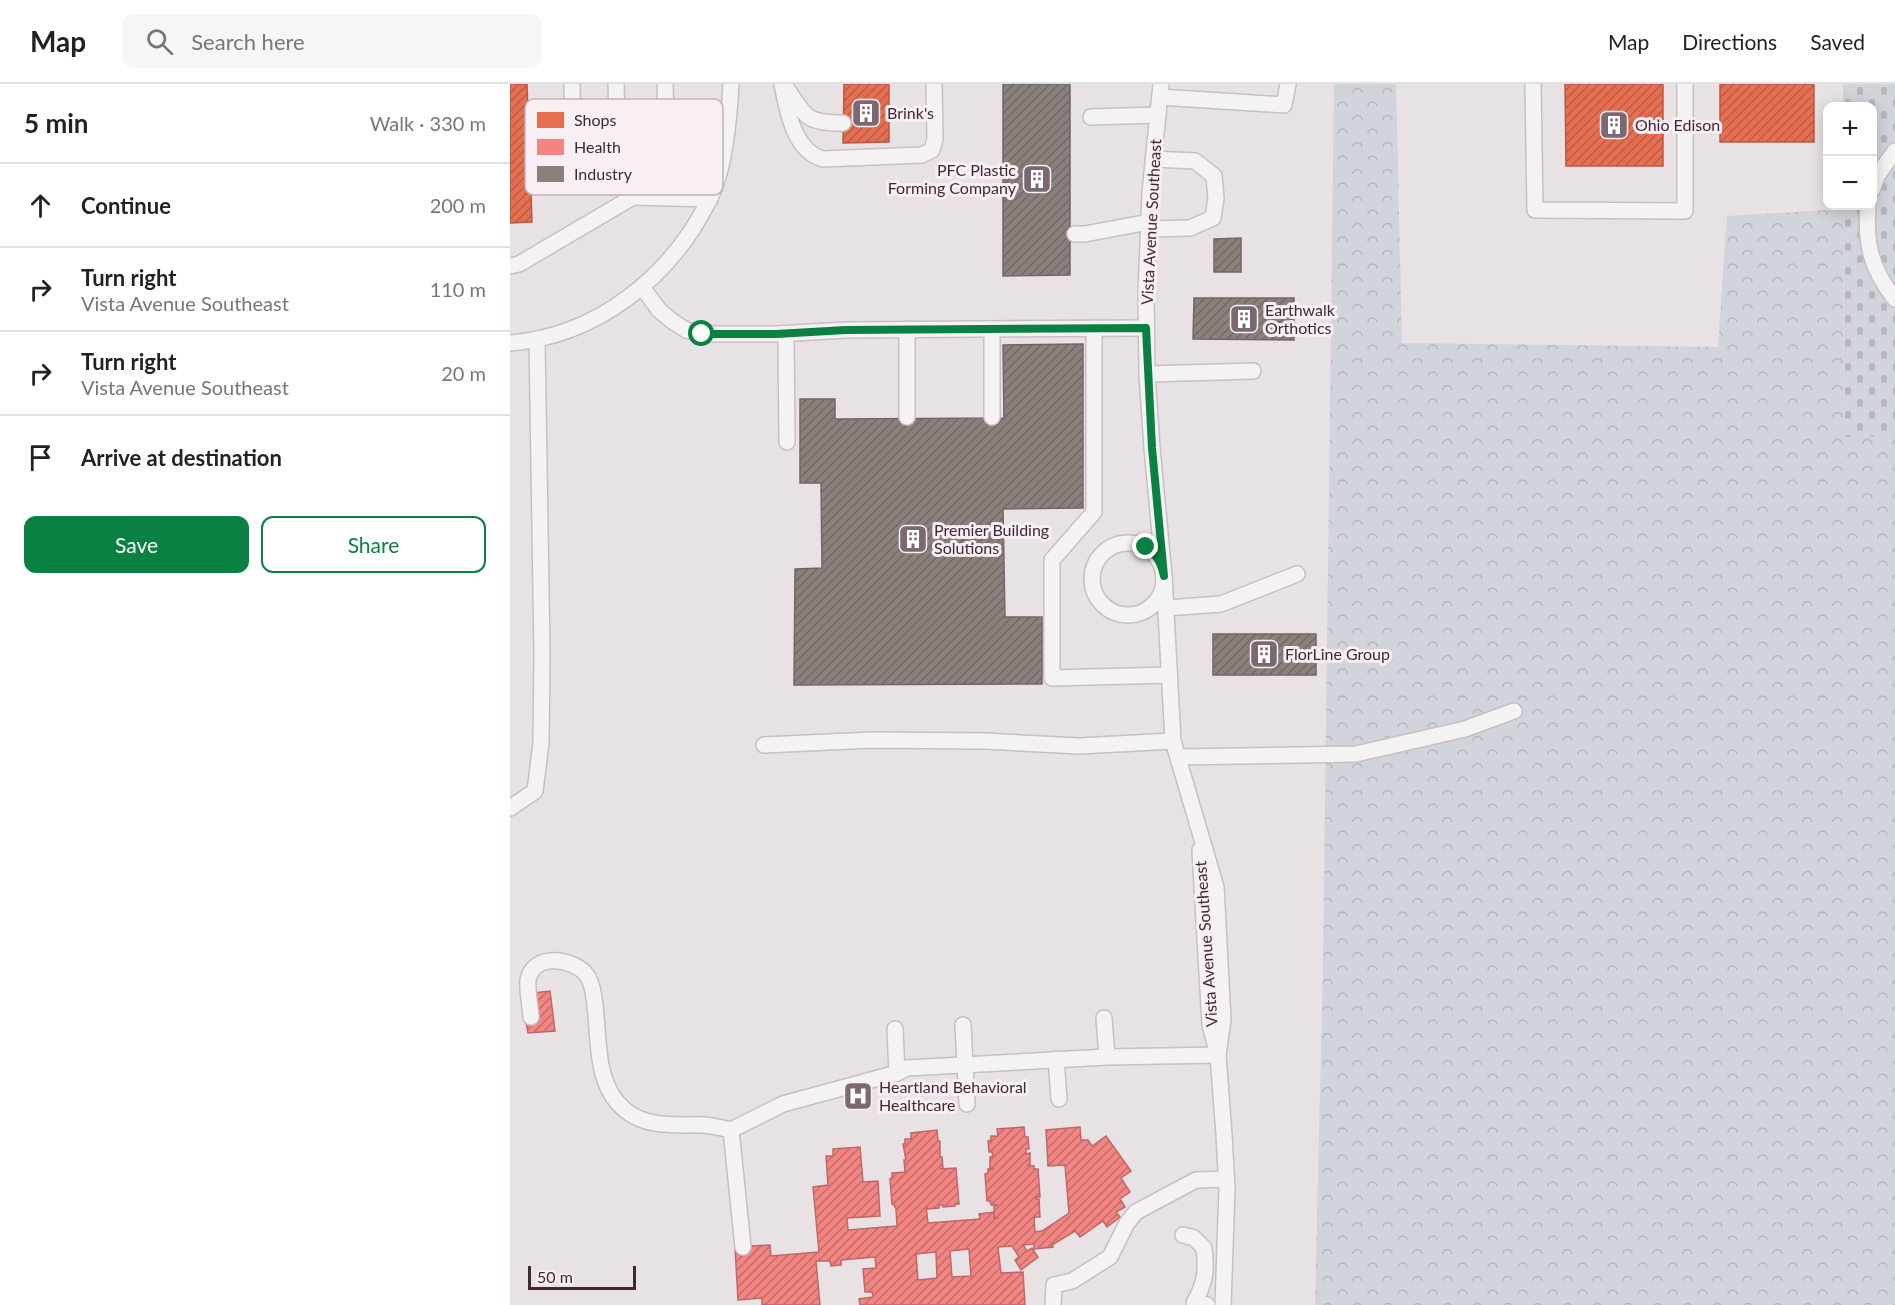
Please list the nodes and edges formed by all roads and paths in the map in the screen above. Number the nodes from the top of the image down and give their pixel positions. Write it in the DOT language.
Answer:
graph roads {
  1 [pos="572,84"];
  2 [pos="616,84"];
  3 [pos="665,84"];
  4 [pos="731,84"];
  5 [pos="783,84"];
  6 [pos="934,84"];
  7 [pos="1288,84"];
  8 [pos="1533,84"];
  9 [pos="1685,84"];
  10 [pos="1161,91"];
  11 [pos="572,99"];
  12 [pos="616,99"];
  13 [pos="665,99"];
  14 [pos="1158,116"];
  15 [pos="1091,117"];
  16 [pos="843,123"];
  17 [pos="1895,151"];
  18 [pos="723,153"];
  19 [pos="1153,159"];
  20 [pos="1877,176"];
  21 [pos="711,195"];
  22 [pos="633,197"];
  23 [pos="710,199"];
  24 [pos="1868,210"];
  25 [pos="1149,226"];
  26 [pos="1075,234"];
  27 [pos="510,266"];
  28 [pos="642,287"];
  29 [pos="1895,299"];
  30 [pos="1094,328"];
  31 [pos="1146,328"];
  32 [pos="907,329"];
  33 [pos="992,329"];
  34 [pos="786,334"];
  35 [pos="537,339"];
  36 [pos="510,343"];
  37 [pos="1253,371"];
  38 [pos="1147,374"];
  39 [pos="907,417"];
  40 [pos="992,417"];
  41 [pos="787,442"];
  42 [pos="1297,574"];
  43 [pos="1164,576"];
  44 [pos="1166,608"];
  45 [pos="1168,675"];
  46 [pos="1514,711"];
  47 [pos="1173,741"];
  48 [pos="764,745"];
  49 [pos="1178,757"];
  50 [pos="510,808"];
  51 [pos="531,1017"];
  52 [pos="1104,1018"];
  53 [pos="963,1025"];
  54 [pos="895,1029"];
  55 [pos="1218,1055"];
  56 [pos="1107,1057"];
  57 [pos="1056,1059"];
  58 [pos="965,1065"];
  59 [pos="897,1073"];
  60 [pos="1059,1098"];
  61 [pos="967,1104"];
  62 [pos="731,1130"];
  63 [pos="1226,1179"];
  64 [pos="1183,1235"];
  65 [pos="742,1247"];
  66 [pos="1053,1305"];
  67 [pos="1206,1305"];
  68 [pos="1223,1305"];
  1 -- 11 [label="street"];
  2 -- 12 [label="street"];
  3 -- 13 [label="street"];
  4 -- 18 [label="street"];
  5 -- 6 [label="street"];
  5 -- 16 [label="street"];
  7 -- 10 [label="street"];
  8 -- 9 [label="street"];
  10 -- 14 [label="street, Vista Avenue Southeast"];
  14 -- 15 [label="street"];
  14 -- 19 [label="street, Vista Avenue Southeast"];
  17 -- 20 [label="street"];
  19 -- 25 [label="street, Vista Avenue Southeast"];
  19 -- 25 [label="street"];
  21 -- 23 [label="street"];
  22 -- 23 [label="street"];
  22 -- 27 [label="street"];
  23 -- 28 [label="street"];
  24 -- 29 [label="street"];
  25 -- 26 [label="street"];
  25 -- 31 [label="street, Vista Avenue Southeast"];
  28 -- 34 [label="street"];
  28 -- 35 [label="street"];
  30 -- 31 [label="street"];
  30 -- 33 [label="street"];
  30 -- 45 [label="street"];
  31 -- 38 [label="street, Vista Avenue Southeast"];
  32 -- 33 [label="street"];
  32 -- 34 [label="street"];
  32 -- 39 [label="street"];
  33 -- 40 [label="street"];
  34 -- 41 [label="street"];
  35 -- 36 [label="street"];
  35 -- 50 [label="street"];
  37 -- 38 [label="street"];
  38 -- 43 [label="street, Vista Avenue Southeast"];
  42 -- 44 [label="street"];
  43 -- 43 [label="street, Vista Avenue Southeast"];
  43 -- 44 [label="street, Vista Avenue Southeast"];
  44 -- 45 [label="street, Vista Avenue Southeast"];
  45 -- 47 [label="street, Vista Avenue Southeast"];
  46 -- 49 [label="street"];
  47 -- 48 [label="street"];
  47 -- 49 [label="street, Vista Avenue Southeast"];
  49 -- 55 [label="street, Vista Avenue Southeast"];
  51 -- 62 [label="street"];
  52 -- 56 [label="street"];
  53 -- 58 [label="street"];
  54 -- 59 [label="street"];
  55 -- 56 [label="street"];
  55 -- 63 [label="street, Vista Avenue Southeast"];
  56 -- 57 [label="street"];
  57 -- 58 [label="street"];
  57 -- 60 [label="street"];
  58 -- 59 [label="street"];
  58 -- 61 [label="street"];
  59 -- 62 [label="street"];
  62 -- 65 [label="street"];
  63 -- 66 [label="street"];
  63 -- 68 [label="street, Vista Avenue Southeast"];
  64 -- 67 [label="street"];
}
